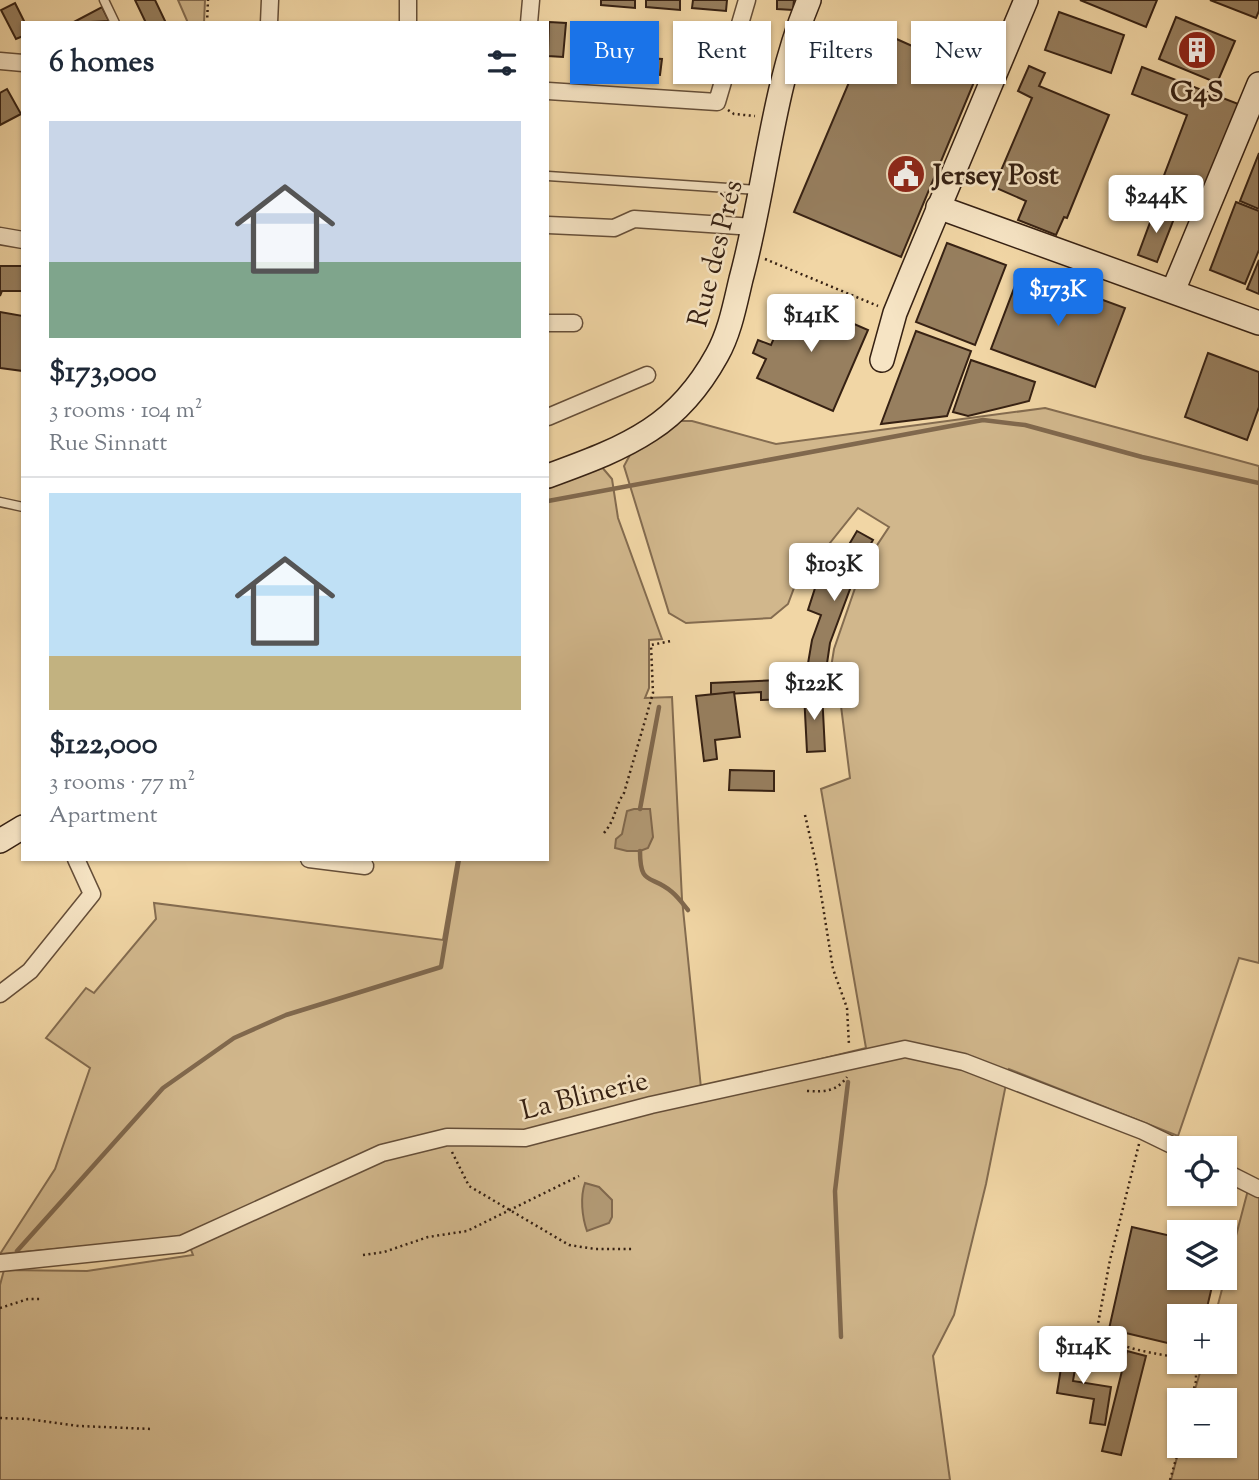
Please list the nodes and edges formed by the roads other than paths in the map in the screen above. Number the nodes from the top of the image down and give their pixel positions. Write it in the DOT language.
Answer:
graph roads {
  1 [pos="104,0"];
  2 [pos="270,0"];
  3 [pos="408,0"];
  4 [pos="531,0"];
  5 [pos="747,0"];
  6 [pos="809,0"];
  7 [pos="1026,0"];
  8 [pos="114,21"];
  9 [pos="269,21"];
  10 [pos="408,21"];
  11 [pos="528,21"];
  12 [pos="0,61"];
  13 [pos="21,63"];
  14 [pos="1259,84"];
  15 [pos="549,91"];
  16 [pos="549,176"];
  17 [pos="761,190"];
  18 [pos="938,206"];
  19 [pos="549,225"];
  20 [pos="754,228"];
  21 [pos="0,236"];
  22 [pos="21,240"];
  23 [pos="1173,291"];
  24 [pos="549,323"];
  25 [pos="574,323"];
  26 [pos="1259,323"];
  27 [pos="881,360"];
  28 [pos="647,375"];
  29 [pos="549,417"];
  30 [pos="549,476"];
  31 [pos="0,502"];
  32 [pos="21,507"];
  33 [pos="21,828"];
  34 [pos="0,841"];
  35 [pos="76,861"];
  36 [pos="325,861"];
  37 [pos="365,866"];
  38 [pos="0,994"];
  39 [pos="1167,1143"];
  40 [pos="1237,1178"];
  41 [pos="1259,1189"];
  42 [pos="0,1263"];
  1 -- 8 [label="lane"];
  2 -- 9 [label="street"];
  3 -- 10 [label="street"];
  4 -- 11 [label="street"];
  5 -- 15 [label="street"];
  6 -- 17 [label="street, Rue des Prés"];
  7 -- 18 [label="street"];
  12 -- 13 [label="street"];
  14 -- 23 [label="street"];
  16 -- 17 [label="lane"];
  17 -- 20 [label="street, Rue des Prés"];
  18 -- 23 [label="street"];
  18 -- 27 [label="street"];
  19 -- 20 [label="street"];
  20 -- 30 [label="street, Rue des Prés"];
  21 -- 22 [label="street"];
  23 -- 26 [label="street"];
  24 -- 25 [label="street"];
  28 -- 29 [label="street"];
  31 -- 32 [label="lane"];
  33 -- 34 [label="street"];
  35 -- 38 [label="street"];
  36 -- 37 [label="street"];
  39 -- 42 [label="street, La Blinerie"];
  40 -- 41 [label="street"];
}
